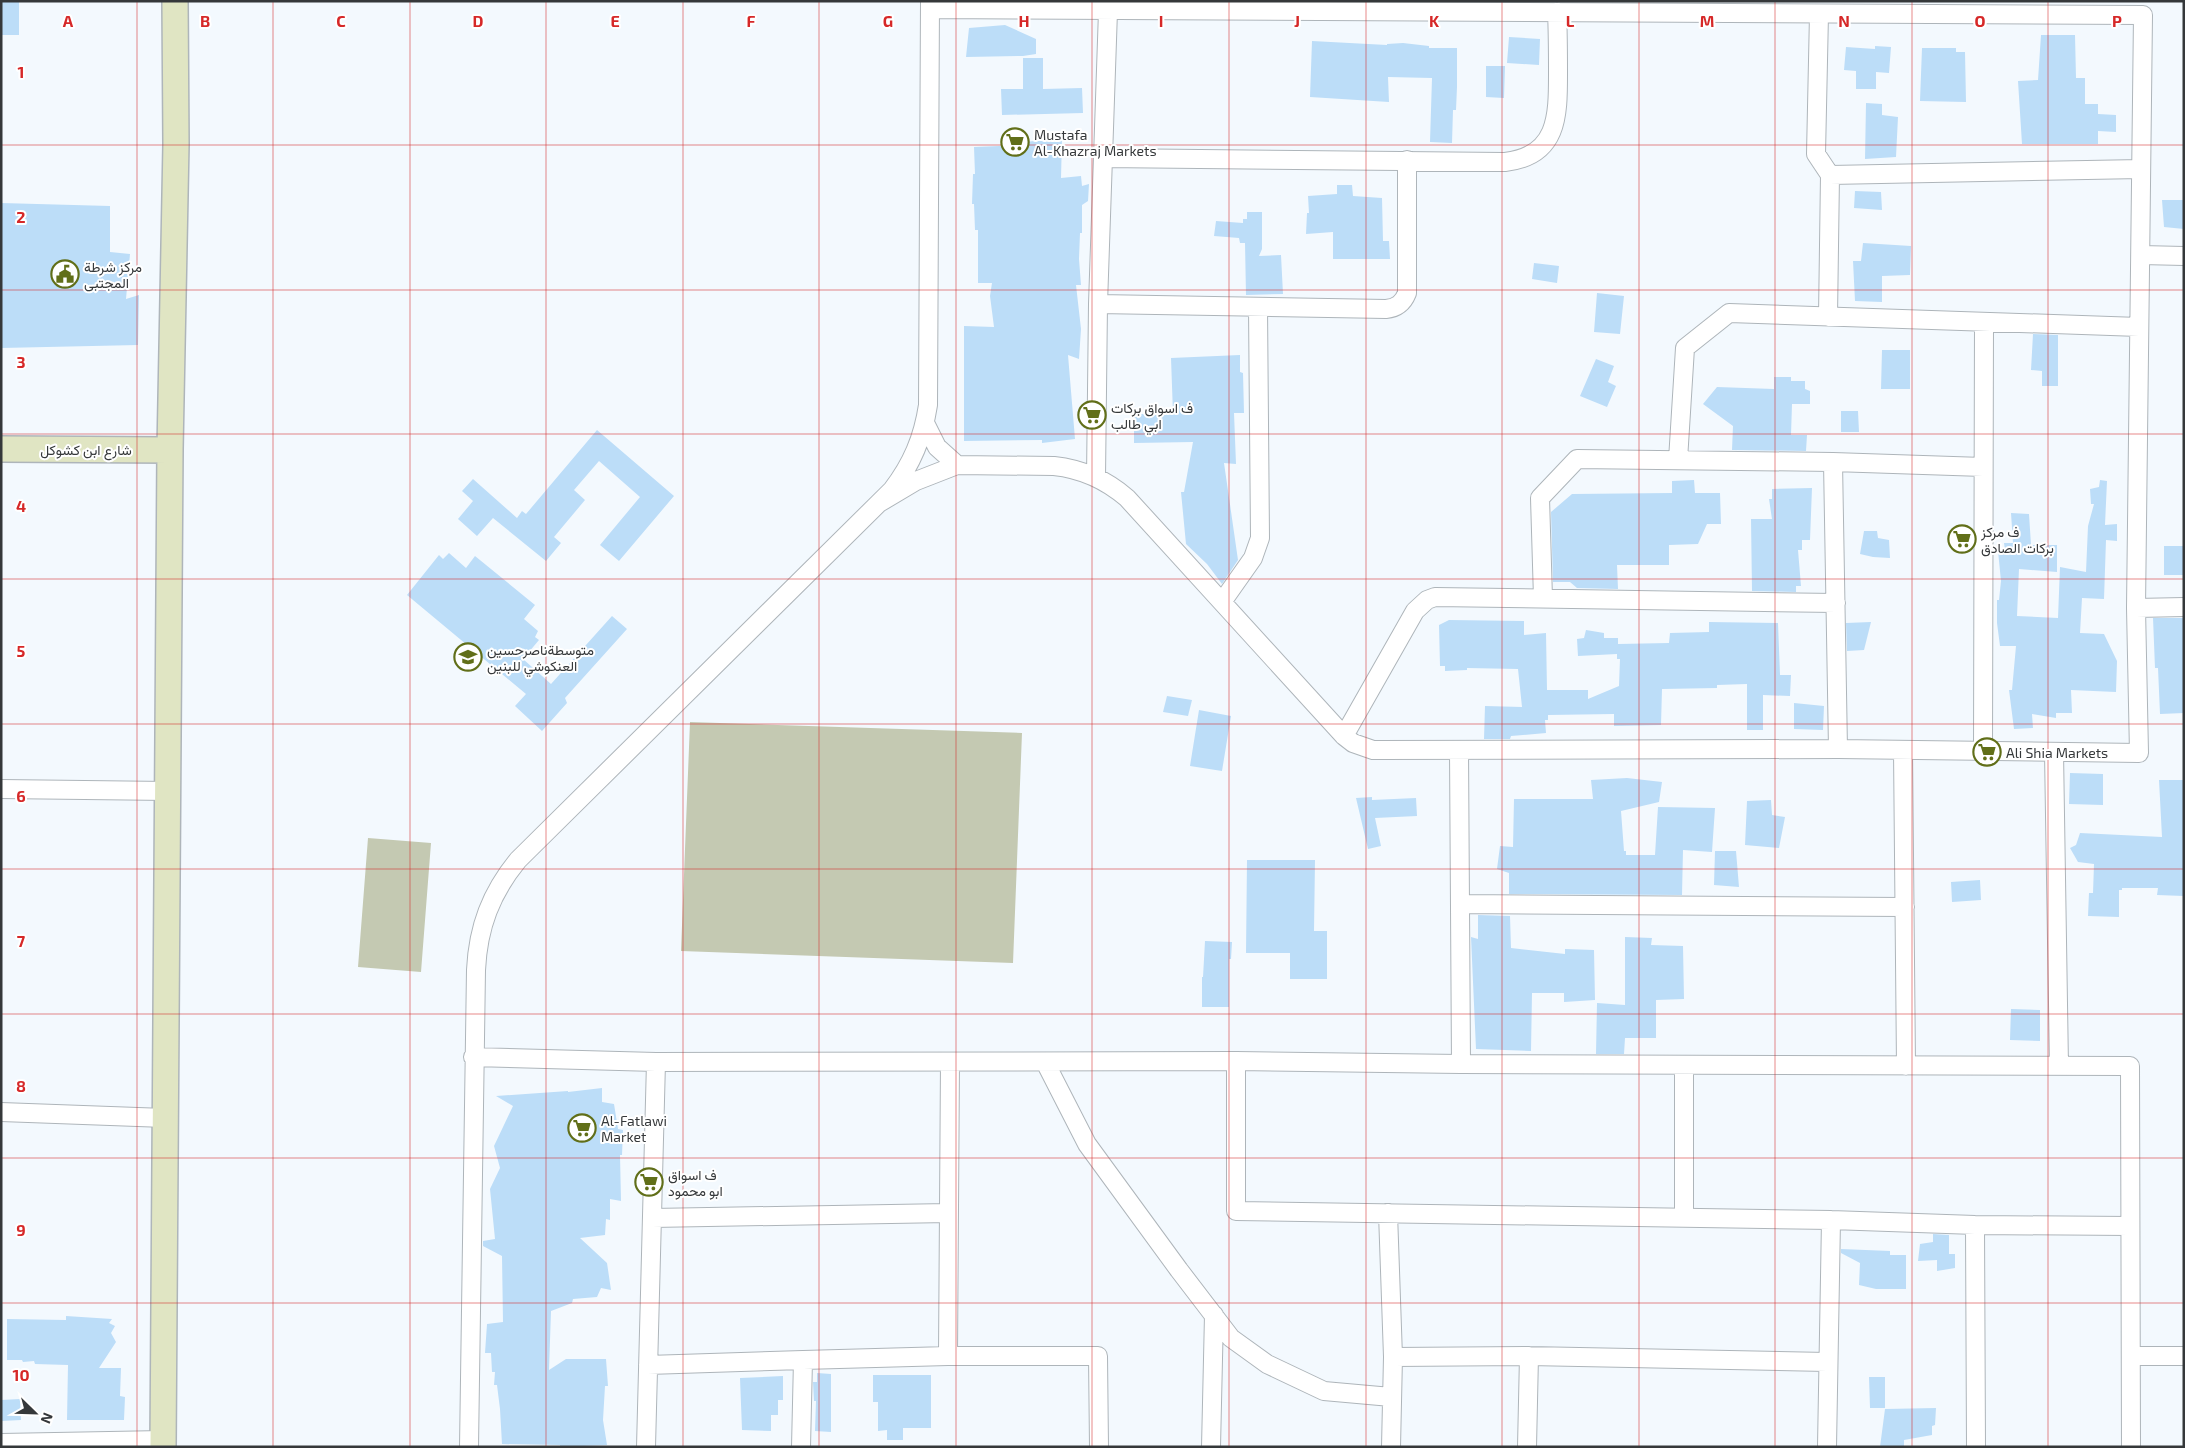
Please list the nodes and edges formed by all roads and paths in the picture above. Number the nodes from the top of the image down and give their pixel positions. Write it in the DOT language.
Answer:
graph roads {
  1 [pos="175,1"];
  2 [pos="930,5"];
  3 [pos="1253,6"];
  4 [pos="1699,7"];
  5 [pos="1995,8"];
  6 [pos="1108,10"];
  7 [pos="1557,12"];
  8 [pos="1819,14"];
  9 [pos="1103,158"];
  10 [pos="1407,160"];
  11 [pos="2141,169"];
  12 [pos="1830,175"];
  13 [pos="2142,255"];
  14 [pos="2184,256"];
  15 [pos="1098,304"];
  16 [pos="1258,307"];
  17 [pos="1828,317"];
  18 [pos="1984,322"];
  19 [pos="2139,327"];
  20 [pos="925,424"];
  21 [pos="1,449"];
  22 [pos="170,450"];
  23 [pos="1678,460"];
  24 [pos="1833,462"];
  25 [pos="957,465"];
  26 [pos="1983,467"];
  27 [pos="1096,476"];
  28 [pos="879,503"];
  29 [pos="1543,598"];
  30 [pos="1222,602"];
  31 [pos="1836,603"];
  32 [pos="2184,607"];
  33 [pos="2136,608"];
  34 [pos="1344,736"];
  35 [pos="1838,749"];
  36 [pos="1459,750"];
  37 [pos="1903,750"];
  38 [pos="1983,751"];
  39 [pos="2054,752"];
  40 [pos="1,790"];
  41 [pos="168,791"];
  42 [pos="1460,904"];
  43 [pos="1905,907"];
  44 [pos="474,1057"];
  45 [pos="1236,1061"];
  46 [pos="656,1062"];
  47 [pos="950,1062"];
  48 [pos="1045,1062"];
  49 [pos="1461,1064"];
  50 [pos="1684,1065"];
  51 [pos="1906,1066"];
  52 [pos="2059,1066"];
  53 [pos="1,1112"];
  54 [pos="166,1118"];
  55 [pos="948,1212"];
  56 [pos="1388,1213"];
  57 [pos="652,1218"];
  58 [pos="1684,1218"];
  59 [pos="1831,1220"];
  60 [pos="1975,1225"];
  61 [pos="2130,1226"];
  62 [pos="1214,1315"];
  63 [pos="948,1356"];
  64 [pos="1529,1356"];
  65 [pos="2132,1356"];
  66 [pos="2184,1356"];
  67 [pos="1393,1357"];
  68 [pos="804,1360"];
  69 [pos="1827,1362"];
  70 [pos="648,1365"];
  71 [pos="1391,1397"];
  72 [pos="1,1443"];
  73 [pos="163,1444"];
  74 [pos="469,1447"];
  75 [pos="646,1447"];
  76 [pos="801,1447"];
  77 [pos="1099,1447"];
  78 [pos="1211,1447"];
  79 [pos="1391,1447"];
  80 [pos="1527,1447"];
  81 [pos="1827,1447"];
  82 [pos="1976,1447"];
  83 [pos="2131,1447"];
  1 -- 22 [label="street"];
  2 -- 6 [label="street"];
  2 -- 20 [label="street"];
  3 -- 6 [label="street"];
  3 -- 7 [label="street"];
  4 -- 7 [label="street"];
  4 -- 8 [label="street"];
  5 -- 8 [label="street"];
  5 -- 11 [label="street"];
  6 -- 9 [label="street"];
  7 -- 10 [label="street"];
  8 -- 12 [label="street"];
  9 -- 10 [label="street"];
  9 -- 15 [label="street"];
  10 -- 16 [label="street"];
  11 -- 12 [label="street"];
  11 -- 13 [label="street"];
  12 -- 17 [label="street"];
  13 -- 14 [label="street"];
  13 -- 19 [label="street"];
  15 -- 16 [label="street"];
  15 -- 27 [label="street"];
  16 -- 30 [label="street"];
  17 -- 18 [label="street"];
  17 -- 23 [label="street"];
  18 -- 19 [label="street"];
  18 -- 26 [label="street"];
  19 -- 33 [label="street"];
  20 -- 25 [label="street"];
  20 -- 28 [label="street"];
  21 -- 22 [label="street, شارع ابن كشوكل"];
  22 -- 41 [label="street"];
  23 -- 24 [label="street"];
  23 -- 29 [label="street"];
  24 -- 26 [label="street"];
  24 -- 31 [label="street"];
  25 -- 27 [label="street"];
  25 -- 28 [label="street"];
  26 -- 38 [label="street"];
  27 -- 30 [label="street"];
  28 -- 44 [label="street"];
  29 -- 31 [label="street"];
  29 -- 34 [label="street"];
  30 -- 34 [label="street"];
  31 -- 35 [label="street"];
  32 -- 33 [label="street"];
  33 -- 39 [label="street"];
  34 -- 36 [label="street"];
  35 -- 36 [label="street"];
  35 -- 37 [label="street"];
  36 -- 42 [label="street"];
  37 -- 38 [label="street"];
  37 -- 43 [label="street"];
  38 -- 39 [label="street"];
  39 -- 52 [label="street"];
  40 -- 41 [label="street"];
  41 -- 54 [label="street"];
  42 -- 43 [label="street"];
  42 -- 49 [label="street"];
  43 -- 51 [label="street"];
  44 -- 46 [label="street"];
  44 -- 74 [label="street"];
  45 -- 48 [label="street"];
  45 -- 49 [label="street"];
  45 -- 56 [label="street"];
  46 -- 47 [label="street"];
  46 -- 57 [label="street"];
  47 -- 48 [label="street"];
  47 -- 55 [label="street"];
  48 -- 62 [label="street"];
  49 -- 50 [label="street"];
  50 -- 51 [label="street"];
  50 -- 58 [label="street"];
  51 -- 52 [label="street"];
  52 -- 61 [label="street"];
  53 -- 54 [label="street"];
  54 -- 73 [label="street"];
  55 -- 57 [label="street"];
  55 -- 63 [label="street"];
  56 -- 58 [label="street"];
  56 -- 67 [label="street"];
  57 -- 70 [label="street"];
  58 -- 59 [label="street"];
  59 -- 60 [label="street"];
  59 -- 69 [label="street"];
  60 -- 61 [label="street"];
  60 -- 82 [label="street"];
  61 -- 65 [label="street"];
  62 -- 71 [label="street"];
  62 -- 78 [label="street"];
  63 -- 68 [label="street"];
  63 -- 77 [label="street"];
  64 -- 67 [label="street"];
  64 -- 69 [label="street"];
  64 -- 80 [label="street"];
  65 -- 66 [label="street"];
  65 -- 83 [label="street"];
  67 -- 71 [label="street"];
  68 -- 70 [label="street"];
  68 -- 76 [label="street"];
  69 -- 81 [label="street"];
  70 -- 75 [label="street"];
  71 -- 79 [label="street"];
  72 -- 73 [label="street"];
}
